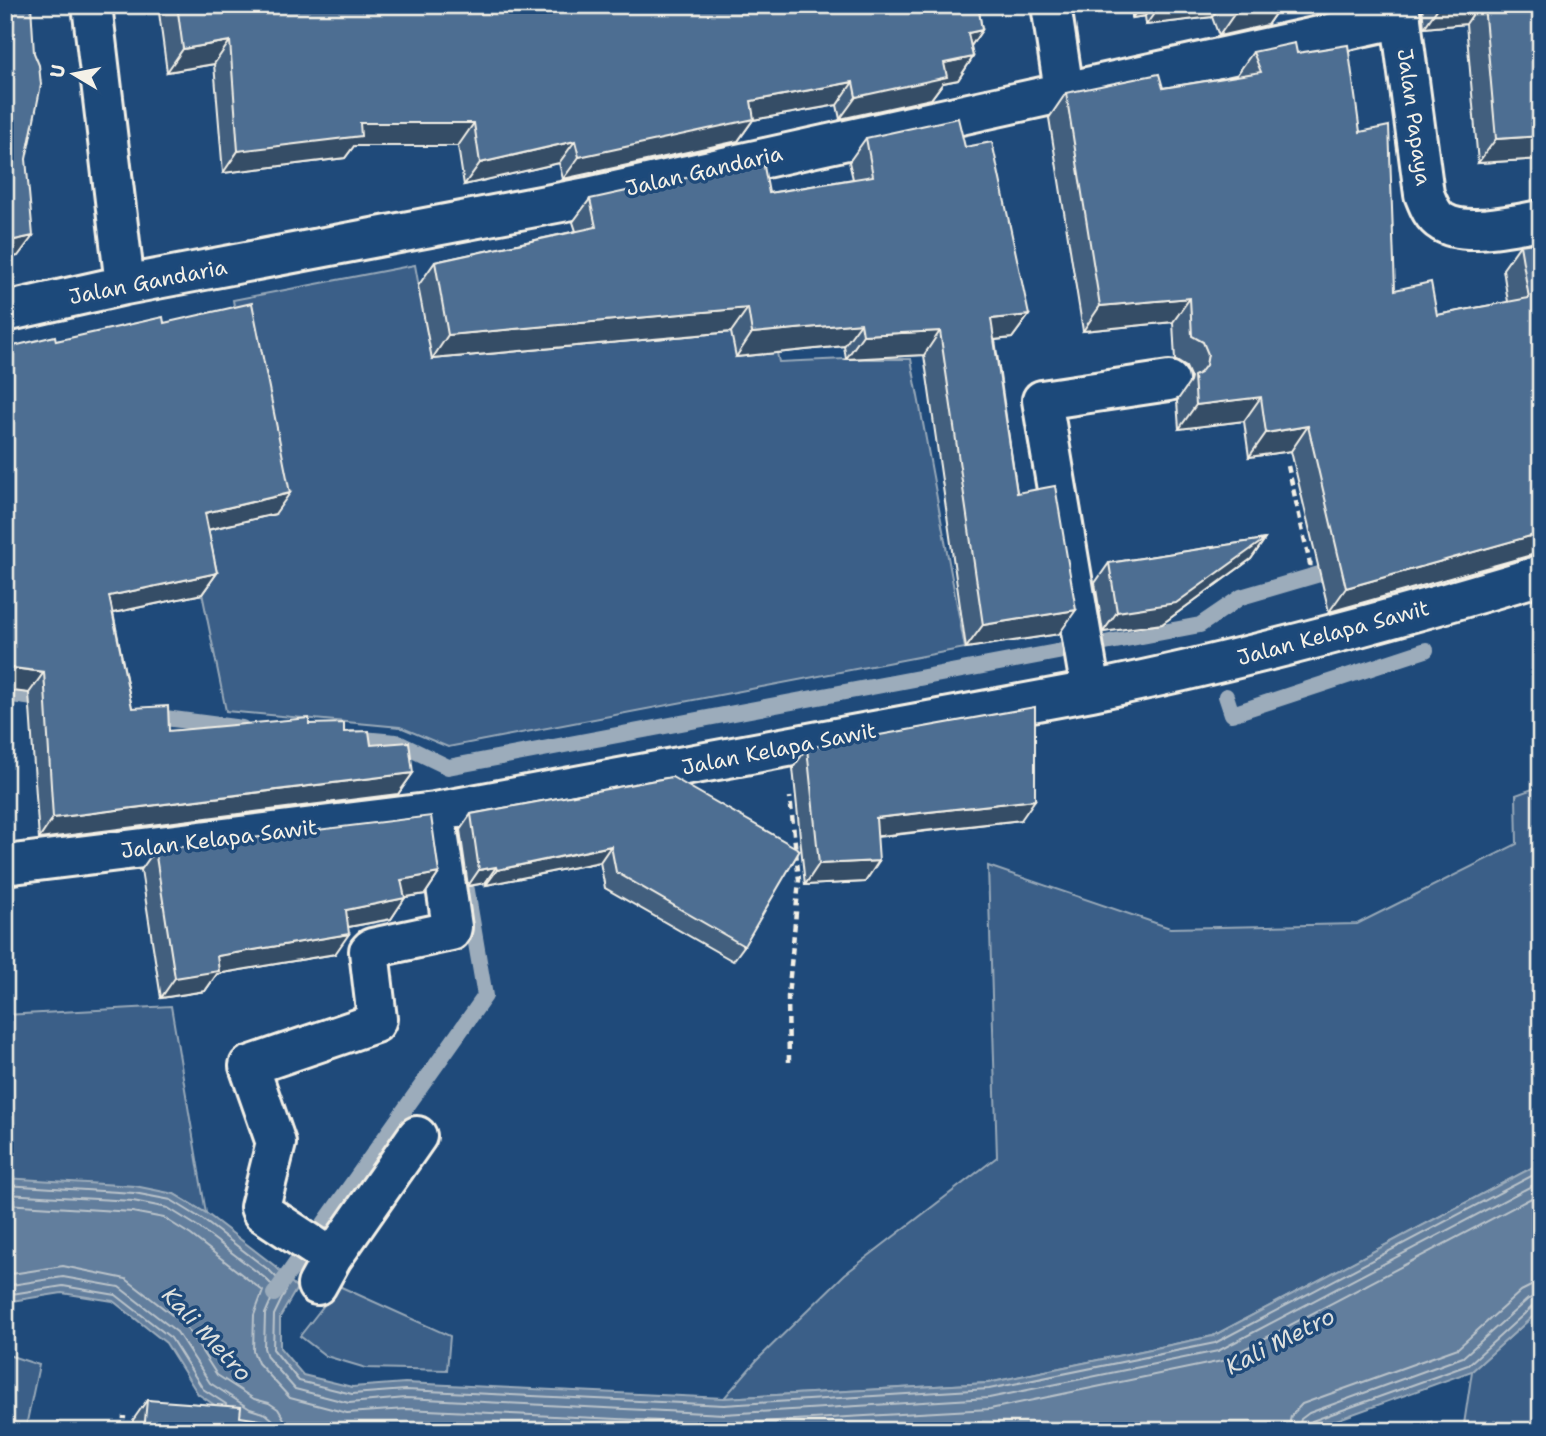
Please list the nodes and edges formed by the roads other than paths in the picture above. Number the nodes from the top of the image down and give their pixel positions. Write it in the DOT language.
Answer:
graph roads {
  1 [pos="92,5"];
  2 [pos="1051,5"];
  3 [pos="1400,12"];
  4 [pos="1065,91"];
  5 [pos="1541,220"];
  6 [pos="125,285"];
  7 [pos="5,312"];
  8 [pos="1169,381"];
  9 [pos="1541,575"];
  10 [pos="1087,666"];
  11 [pos="435,811"];
  12 [pos="5,865"];
  13 [pos="417,1136"];
  1 -- 6 [label="street"];
  2 -- 4 [label="street"];
  3 -- 4 [label="street, Jalan Gandaria"];
  3 -- 5 [label="street, Jalan Papaya"];
  4 -- 6 [label="street, Jalan Gandaria"];
  6 -- 7 [label="street, Jalan Gandaria"];
  8 -- 10 [label="street"];
  9 -- 10 [label="street, Jalan Kelapa Sawit"];
  10 -- 11 [label="street, Jalan Kelapa Sawit"];
  11 -- 12 [label="street, Jalan Kelapa Sawit"];
  11 -- 13 [label="street"];
}
